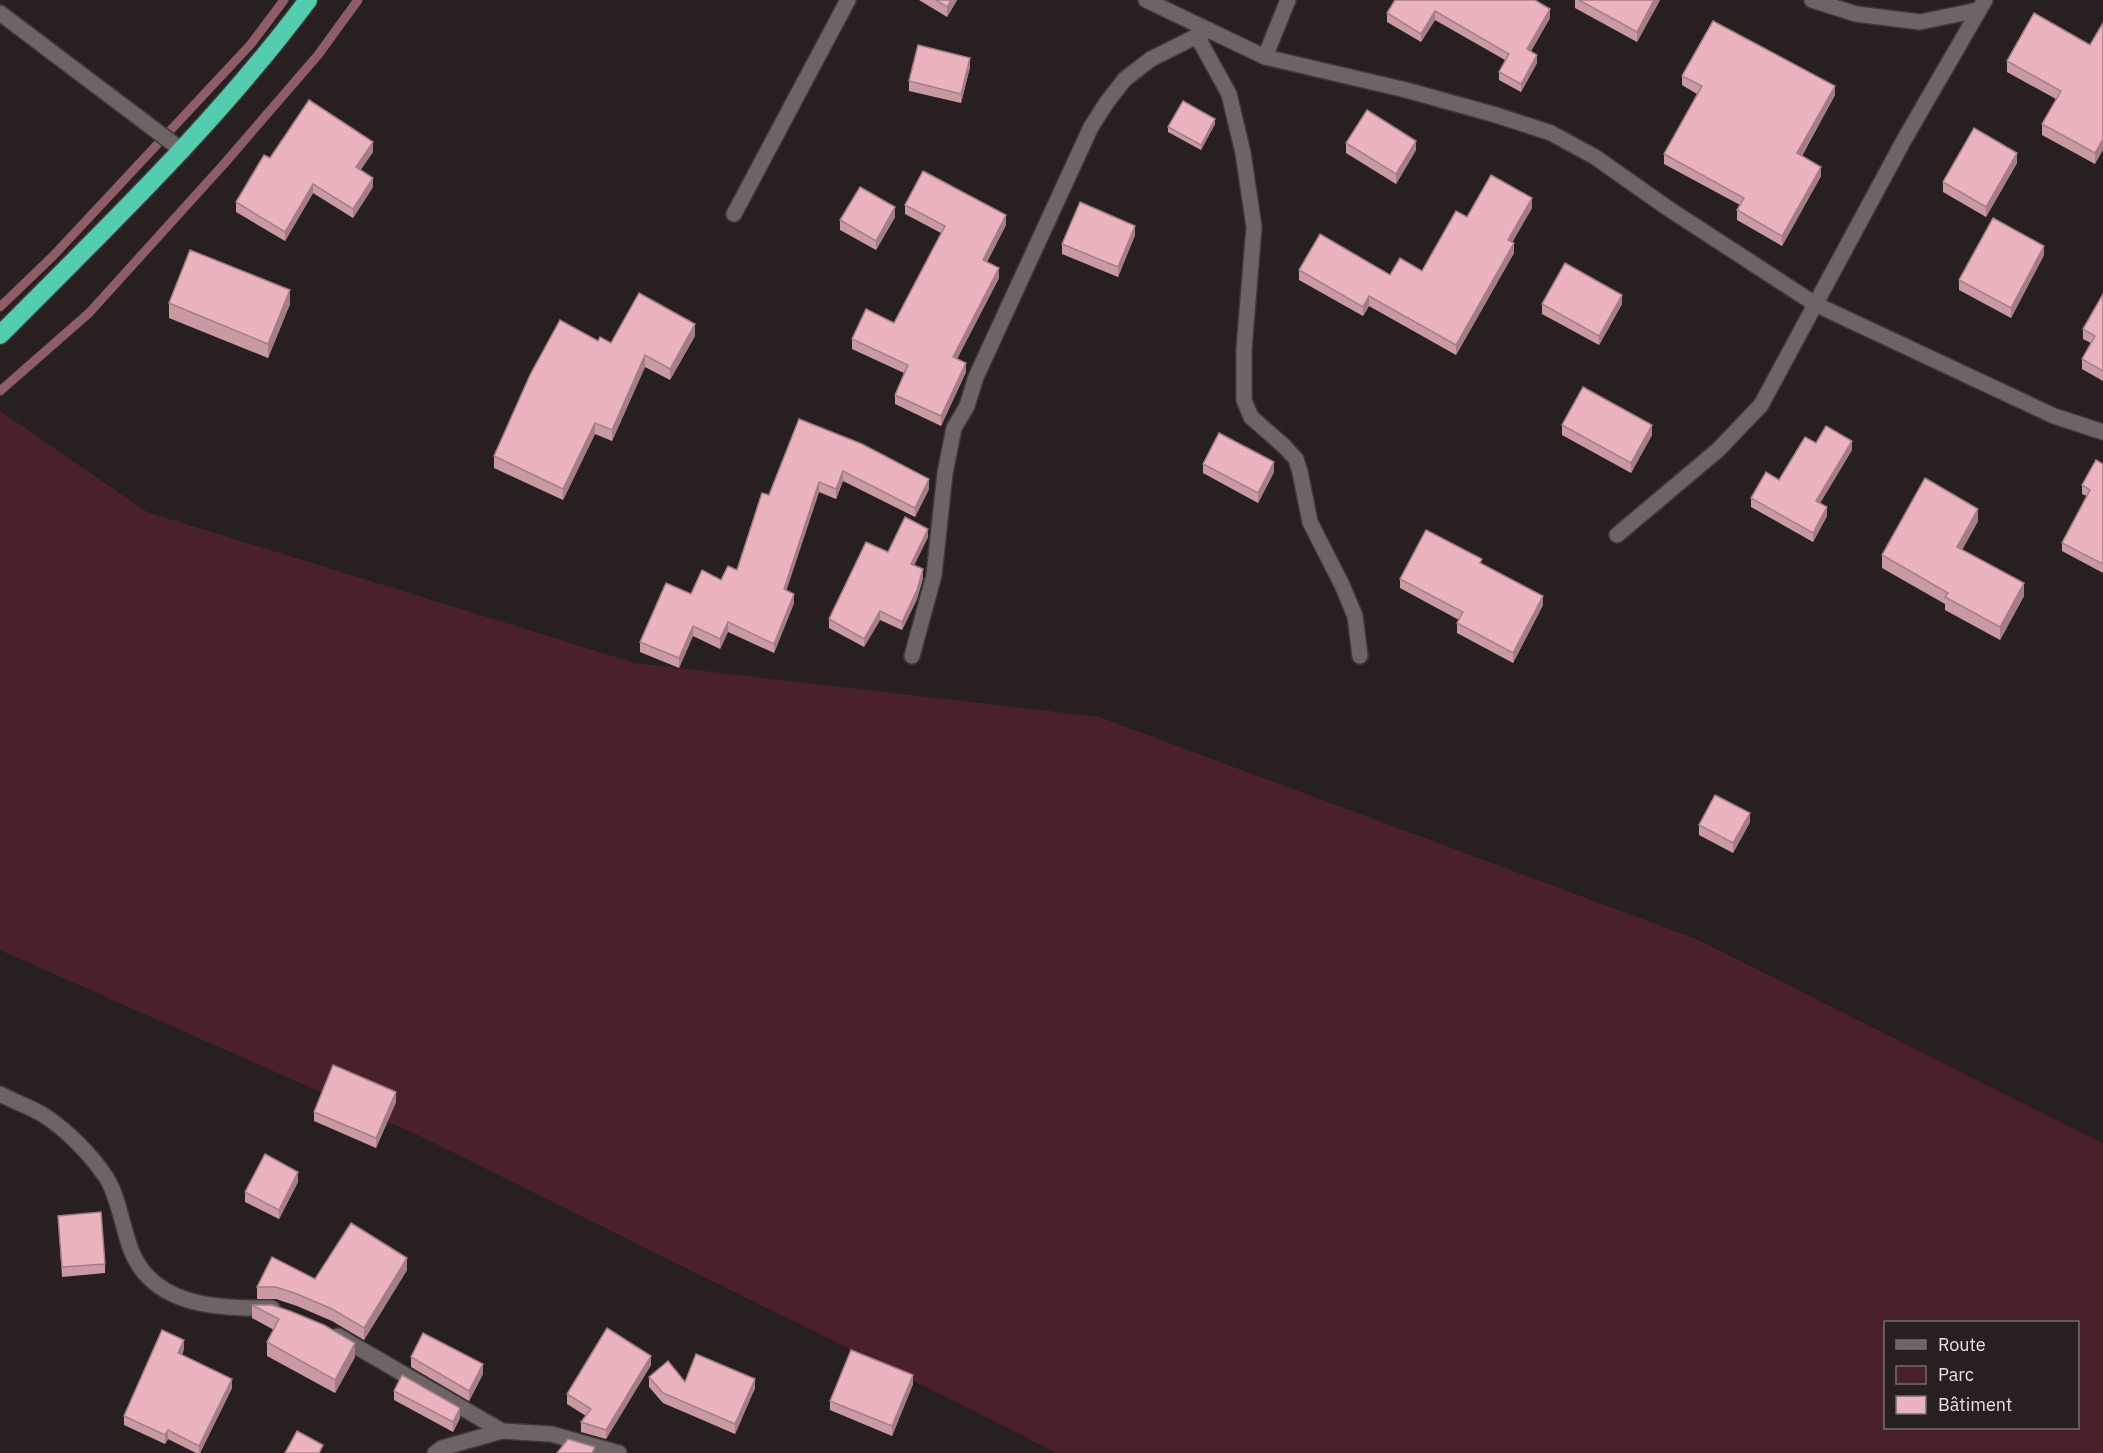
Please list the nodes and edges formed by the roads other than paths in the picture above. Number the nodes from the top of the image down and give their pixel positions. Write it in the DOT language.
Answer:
graph roads {
  1 [pos="308,0"];
  2 [pos="848,0"];
  3 [pos="1146,0"];
  4 [pos="1288,0"];
  5 [pos="1812,0"];
  6 [pos="1982,5"];
  7 [pos="0,13"];
  8 [pos="1203,33"];
  9 [pos="1265,57"];
  10 [pos="183,151"];
  11 [pos="734,214"];
  12 [pos="1815,304"];
  13 [pos="0,334"];
  14 [pos="2103,432"];
  15 [pos="1617,535"];
  16 [pos="912,656"];
  17 [pos="1360,656"];
  18 [pos="0,1094"];
  19 [pos="284,1311"];
  20 [pos="328,1330"];
  21 [pos="502,1431"];
  22 [pos="435,1453"];
  23 [pos="619,1453"];
  1 -- 10 [label="highway"];
  2 -- 11 [label="street"];
  3 -- 8 [label="street"];
  4 -- 9 [label="street"];
  5 -- 6 [label="street"];
  6 -- 12 [label="street"];
  7 -- 10 [label="street"];
  8 -- 9 [label="street"];
  8 -- 16 [label="street"];
  8 -- 17 [label="street"];
  9 -- 12 [label="street"];
  10 -- 13 [label="highway"];
  12 -- 14 [label="street"];
  12 -- 15 [label="street"];
  18 -- 19 [label="street"];
  20 -- 21 [label="street"];
  21 -- 22 [label="street"];
  21 -- 23 [label="street"];
}
